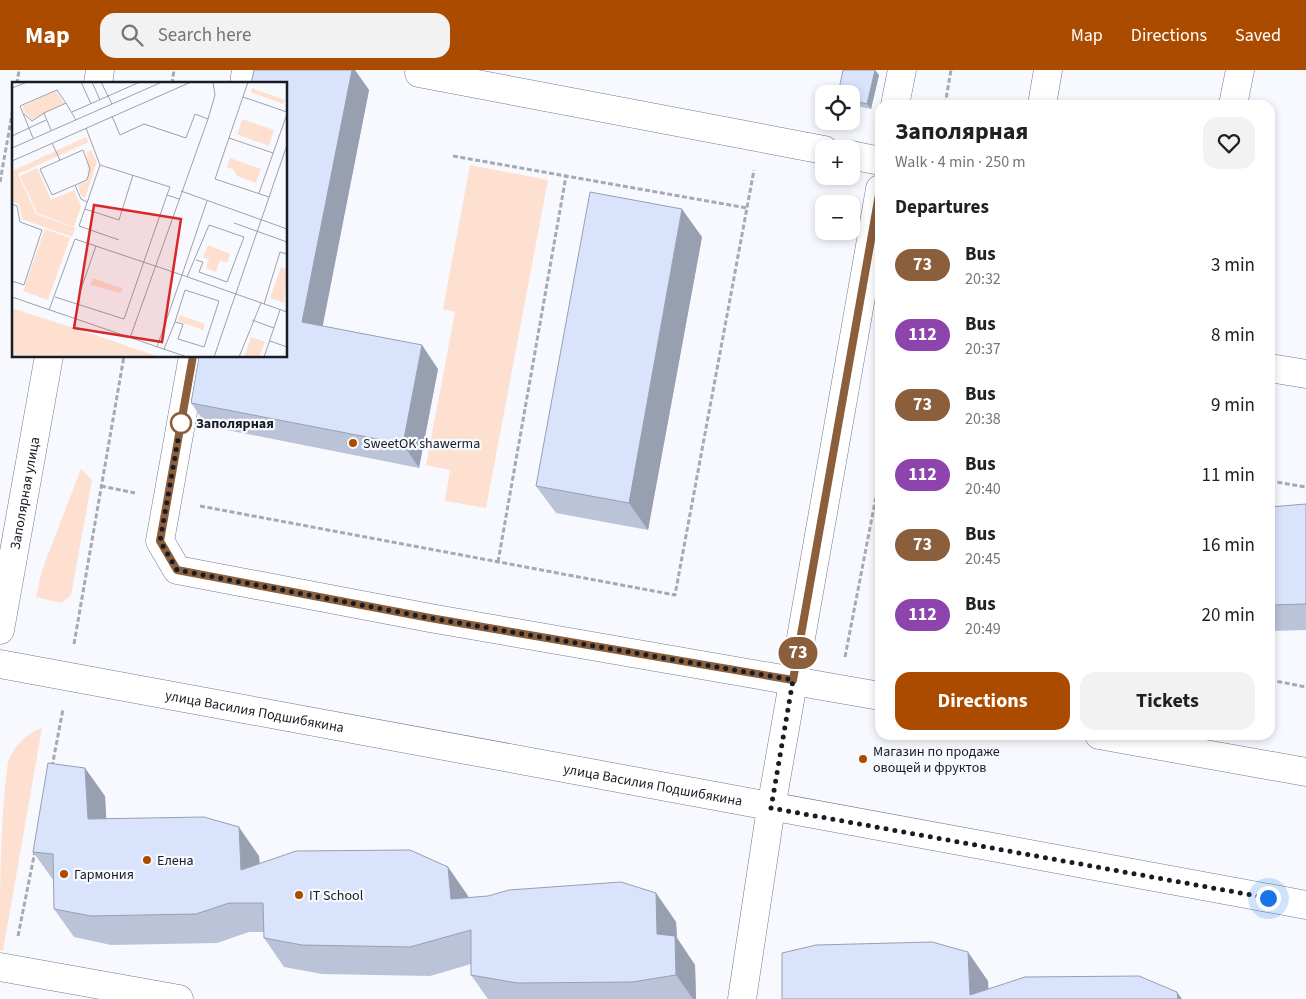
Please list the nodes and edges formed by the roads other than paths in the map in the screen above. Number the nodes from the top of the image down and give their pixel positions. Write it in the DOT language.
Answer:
graph roads {
  1 [pos="902,70"];
  2 [pos="1048,70"];
  3 [pos="1240,70"];
  4 [pos="420,73"];
  5 [pos="896,100"];
  6 [pos="1043,100"];
  7 [pos="1234,100"];
  8 [pos="815,148"];
  9 [pos="860,157"];
  10 [pos="875,160"];
  11 [pos="875,217"];
  12 [pos="50,358"];
  13 [pos="193,358"];
  14 [pos="1275,369"];
  15 [pos="1306,374"];
  16 [pos="0,630"];
  17 [pos="0,664"];
  18 [pos="793,680"];
  19 [pos="875,695"];
  20 [pos="1127,740"];
  21 [pos="1306,772"];
  22 [pos="771,808"];
  23 [pos="1306,905"];
  24 [pos="0,967"];
  25 [pos="180,999"];
  26 [pos="742,999"];
  1 -- 5 [label="street"];
  2 -- 6 [label="street"];
  3 -- 7 [label="street"];
  4 -- 8 [label="street"];
  9 -- 10 [label="street"];
  11 -- 18 [label="street"];
  12 -- 16 [label="street, Заполярная улица"];
  13 -- 18 [label="street"];
  14 -- 15 [label="street"];
  17 -- 22 [label="street, улица Василия Подшибякина"];
  18 -- 19 [label="street"];
  18 -- 22 [label="street"];
  20 -- 21 [label="street"];
  22 -- 23 [label="street, улица Василия Подшибякина"];
  22 -- 26 [label="street"];
  24 -- 25 [label="street"];
}
